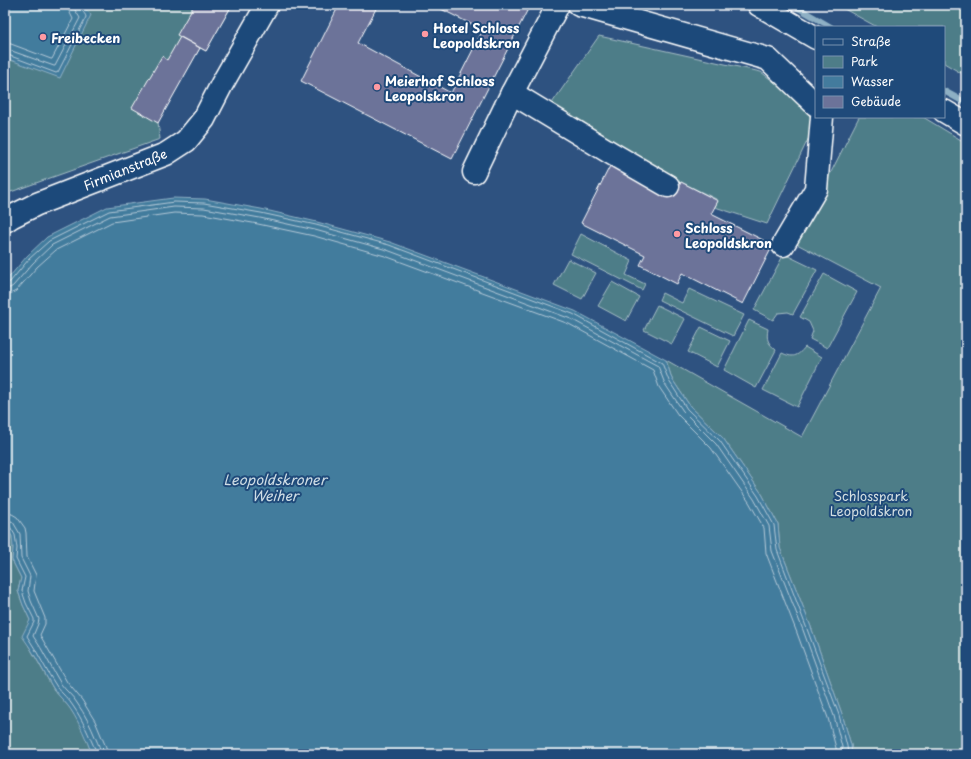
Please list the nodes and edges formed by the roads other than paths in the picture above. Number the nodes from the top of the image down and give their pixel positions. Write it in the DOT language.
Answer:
graph roads {
  1 [pos="266,5"];
  2 [pos="558,5"];
  3 [pos="579,5"];
  4 [pos="759,5"];
  5 [pos="815,37"];
  6 [pos="512,93"];
  7 [pos="815,104"];
  8 [pos="945,112"];
  9 [pos="822,118"];
  10 [pos="966,124"];
  11 [pos="474,172"];
  12 [pos="668,186"];
  13 [pos="5,221"];
  14 [pos="783,245"];
  1 -- 13 [label="street, Firmianstraße"];
  2 -- 6 [label="street"];
  3 -- 7 [label="street"];
  4 -- 5 [label="street"];
  6 -- 11 [label="street"];
  6 -- 12 [label="street"];
  8 -- 10 [label="street"];
  9 -- 14 [label="street"];
}
